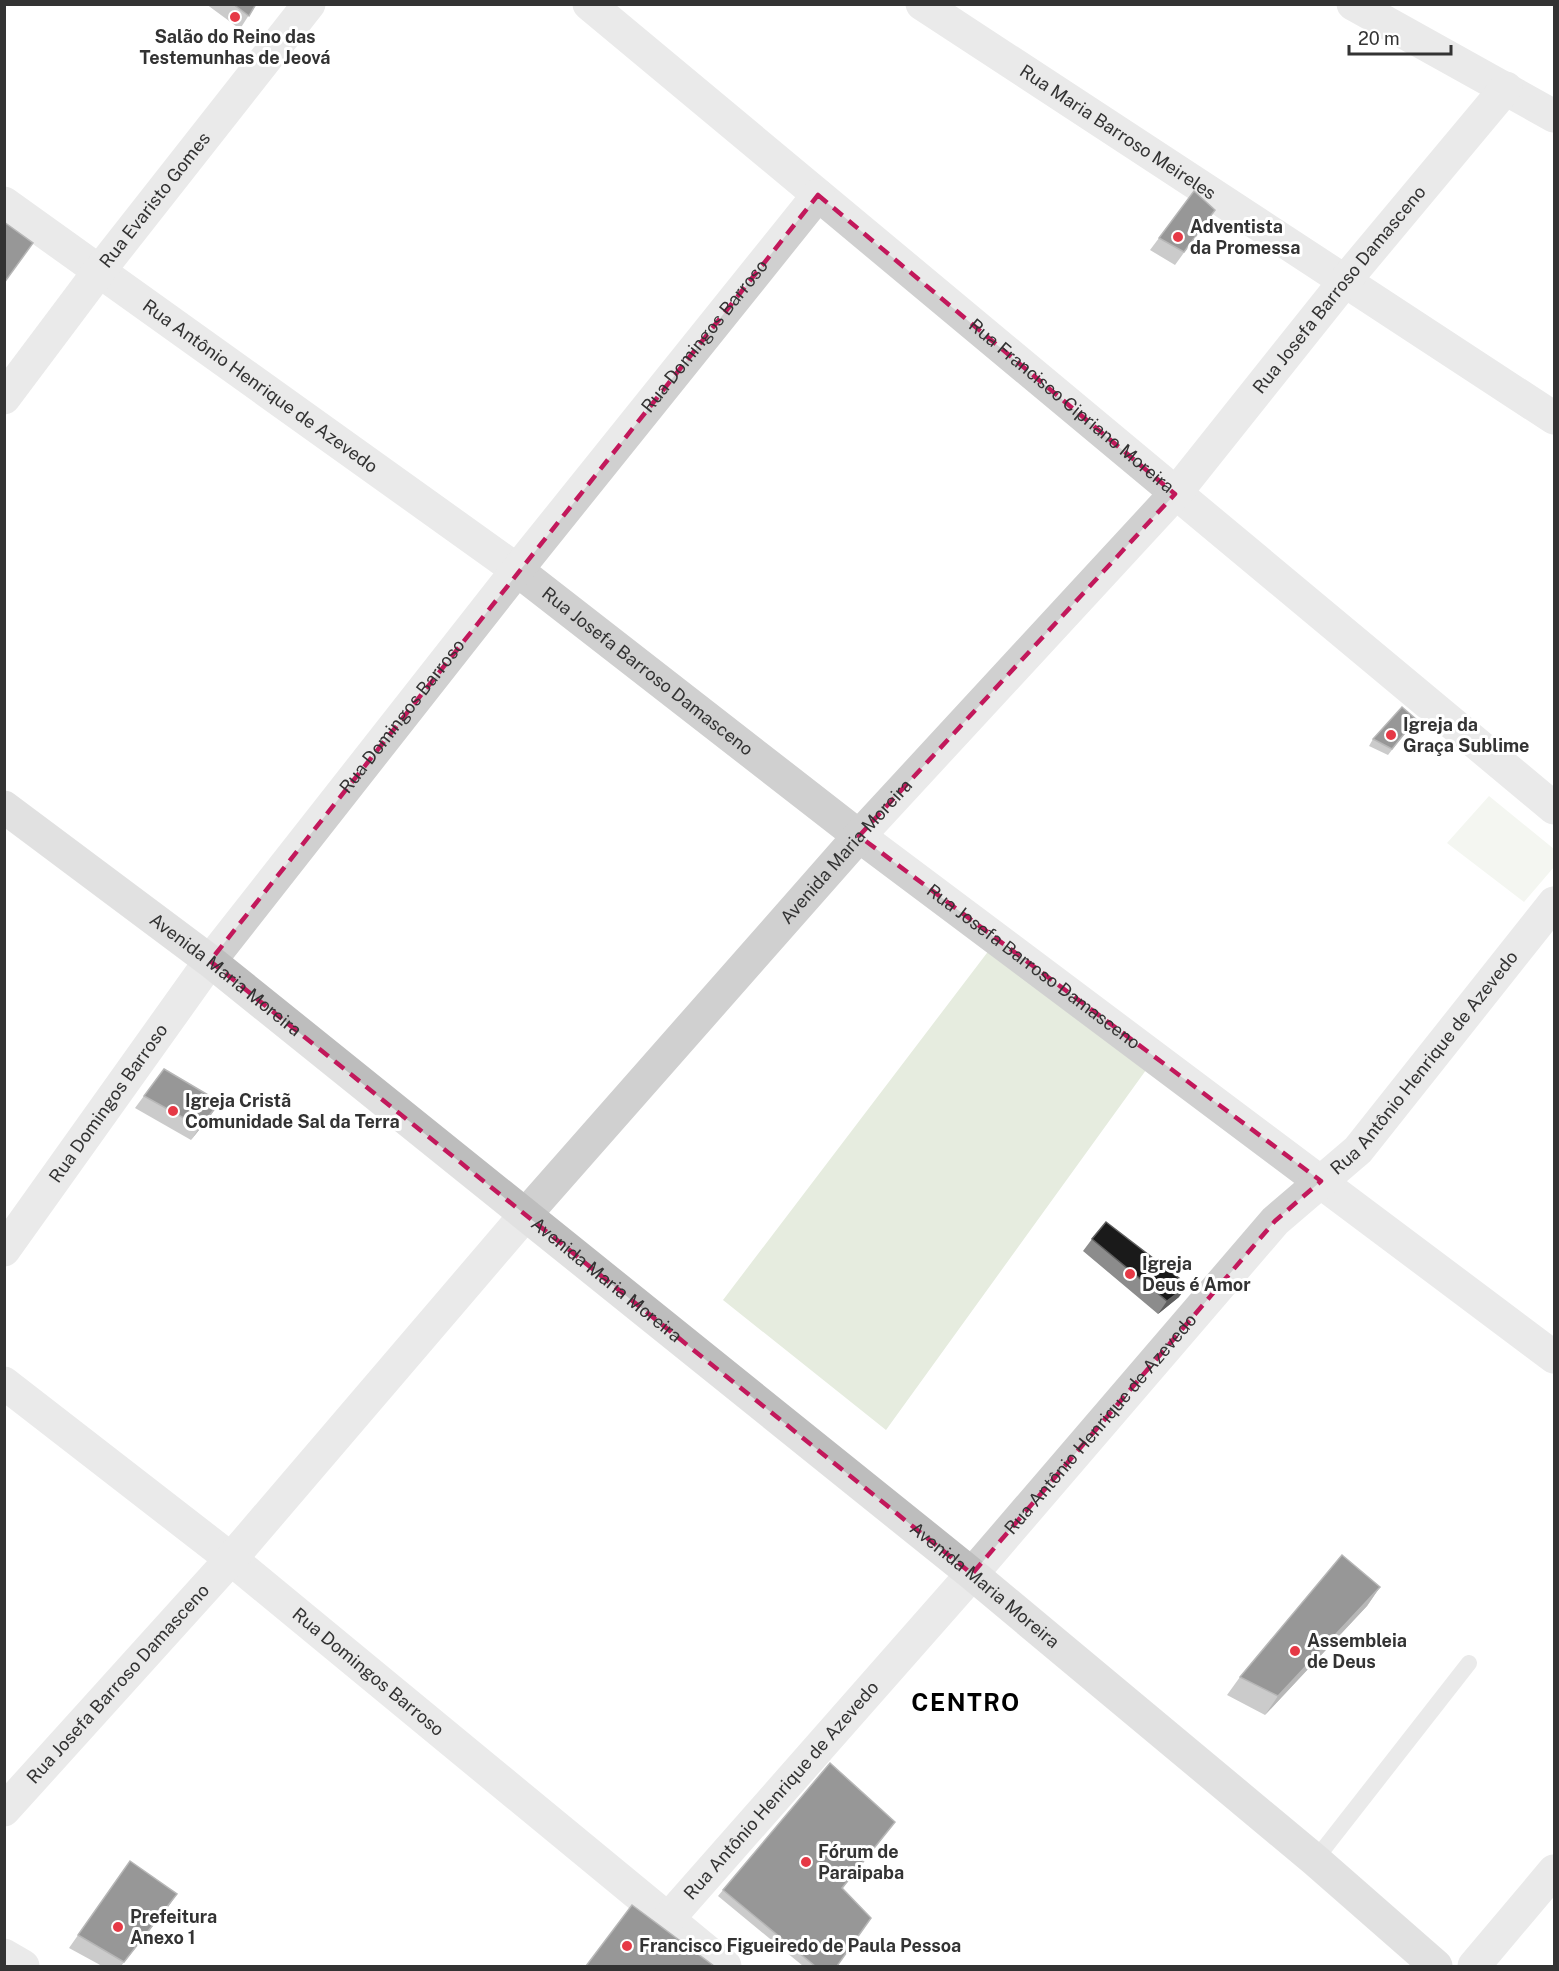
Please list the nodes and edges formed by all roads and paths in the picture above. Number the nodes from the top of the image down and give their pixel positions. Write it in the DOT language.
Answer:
graph roads {
  1 [pos="589,4"];
  2 [pos="922,4"];
  3 [pos="1353,4"];
  4 [pos="297,9"];
  5 [pos="1506,88"];
  6 [pos="1554,116"];
  7 [pos="818,195"];
  8 [pos="4,203"];
  9 [pos="100,270"];
  10 [pos="1344,282"];
  11 [pos="4,398"];
  12 [pos="1554,418"];
  13 [pos="1175,494"];
  14 [pos="517,570"];
  15 [pos="4,807"];
  16 [pos="1554,808"];
  17 [pos="859,836"];
  18 [pos="1554,903"];
  19 [pos="210,961"];
  20 [pos="1321,1181"];
  21 [pos="526,1214"];
  22 [pos="4,1250"];
  23 [pos="1554,1357"];
  24 [pos="4,1383"];
  25 [pos="231,1559"];
  26 [pos="972,1574"];
  27 [pos="1469,1664"];
  28 [pos="4,1810"];
  29 [pos="1315,1860"];
  30 [pos="1554,1872"];
  31 [pos="669,1918"];
  32 [pos="4,1955"];
  33 [pos="22,1966"];
  34 [pos="725,1966"];
  35 [pos="1436,1966"];
  36 [pos="1474,1966"];
  1 -- 7 [label="street, Rua Francisco Cipriano Moreira"];
  2 -- 10 [label="street, Rua Maria Barroso Meireles"];
  3 -- 5 [label="street"];
  4 -- 9 [label="street, Rua Evaristo Gomes"];
  5 -- 6 [label="street"];
  5 -- 10 [label="street, Rua Josefa Barroso Damasceno"];
  7 -- 13 [label="street, Rua Francisco Cipriano Moreira"];
  7 -- 14 [label="street, Rua Domingos Barroso"];
  8 -- 9 [label="street, Rua Antônio Henrique de Azevedo"];
  9 -- 11 [label="street, Rua Evaristo Gomes"];
  9 -- 14 [label="street, Rua Antônio Henrique de Azevedo"];
  10 -- 12 [label="street, Rua Maria Barroso Meireles"];
  10 -- 13 [label="street, Rua Josefa Barroso Damasceno"];
  13 -- 16 [label="street, Rua Francisco Cipriano Moreira"];
  13 -- 17 [label="street, Avenida Maria Moreira"];
  14 -- 17 [label="street, Rua Josefa Barroso Damasceno"];
  14 -- 19 [label="street, Rua Domingos Barroso"];
  15 -- 19 [label="main road, Avenida Maria Moreira"];
  17 -- 20 [label="street, Rua Josefa Barroso Damasceno"];
  17 -- 21 [label="street, Avenida Maria Moreira"];
  18 -- 20 [label="street, Rua Antônio Henrique de Azevedo"];
  19 -- 21 [label="main road, Avenida Maria Moreira"];
  19 -- 22 [label="street, Rua Domingos Barroso"];
  20 -- 23 [label="street, Rua Josefa Barroso Damasceno"];
  20 -- 26 [label="street, Rua Antônio Henrique de Azevedo"];
  21 -- 25 [label="street, Avenida Maria Moreira"];
  21 -- 26 [label="main road, Avenida Maria Moreira"];
  24 -- 25 [label="street, Rua Domingos Barroso"];
  25 -- 28 [label="street, Rua Josefa Barroso Damasceno"];
  25 -- 31 [label="street, Rua Domingos Barroso"];
  26 -- 29 [label="main road, Avenida Maria Moreira"];
  26 -- 31 [label="street, Rua Antônio Henrique de Azevedo"];
  27 -- 29 [label="lane"];
  29 -- 35 [label="main road, Avenida Maria Moreira"];
  30 -- 36 [label="street"];
  31 -- 34 [label="street, Rua Domingos Barroso"];
  32 -- 33 [label="street"];
}
